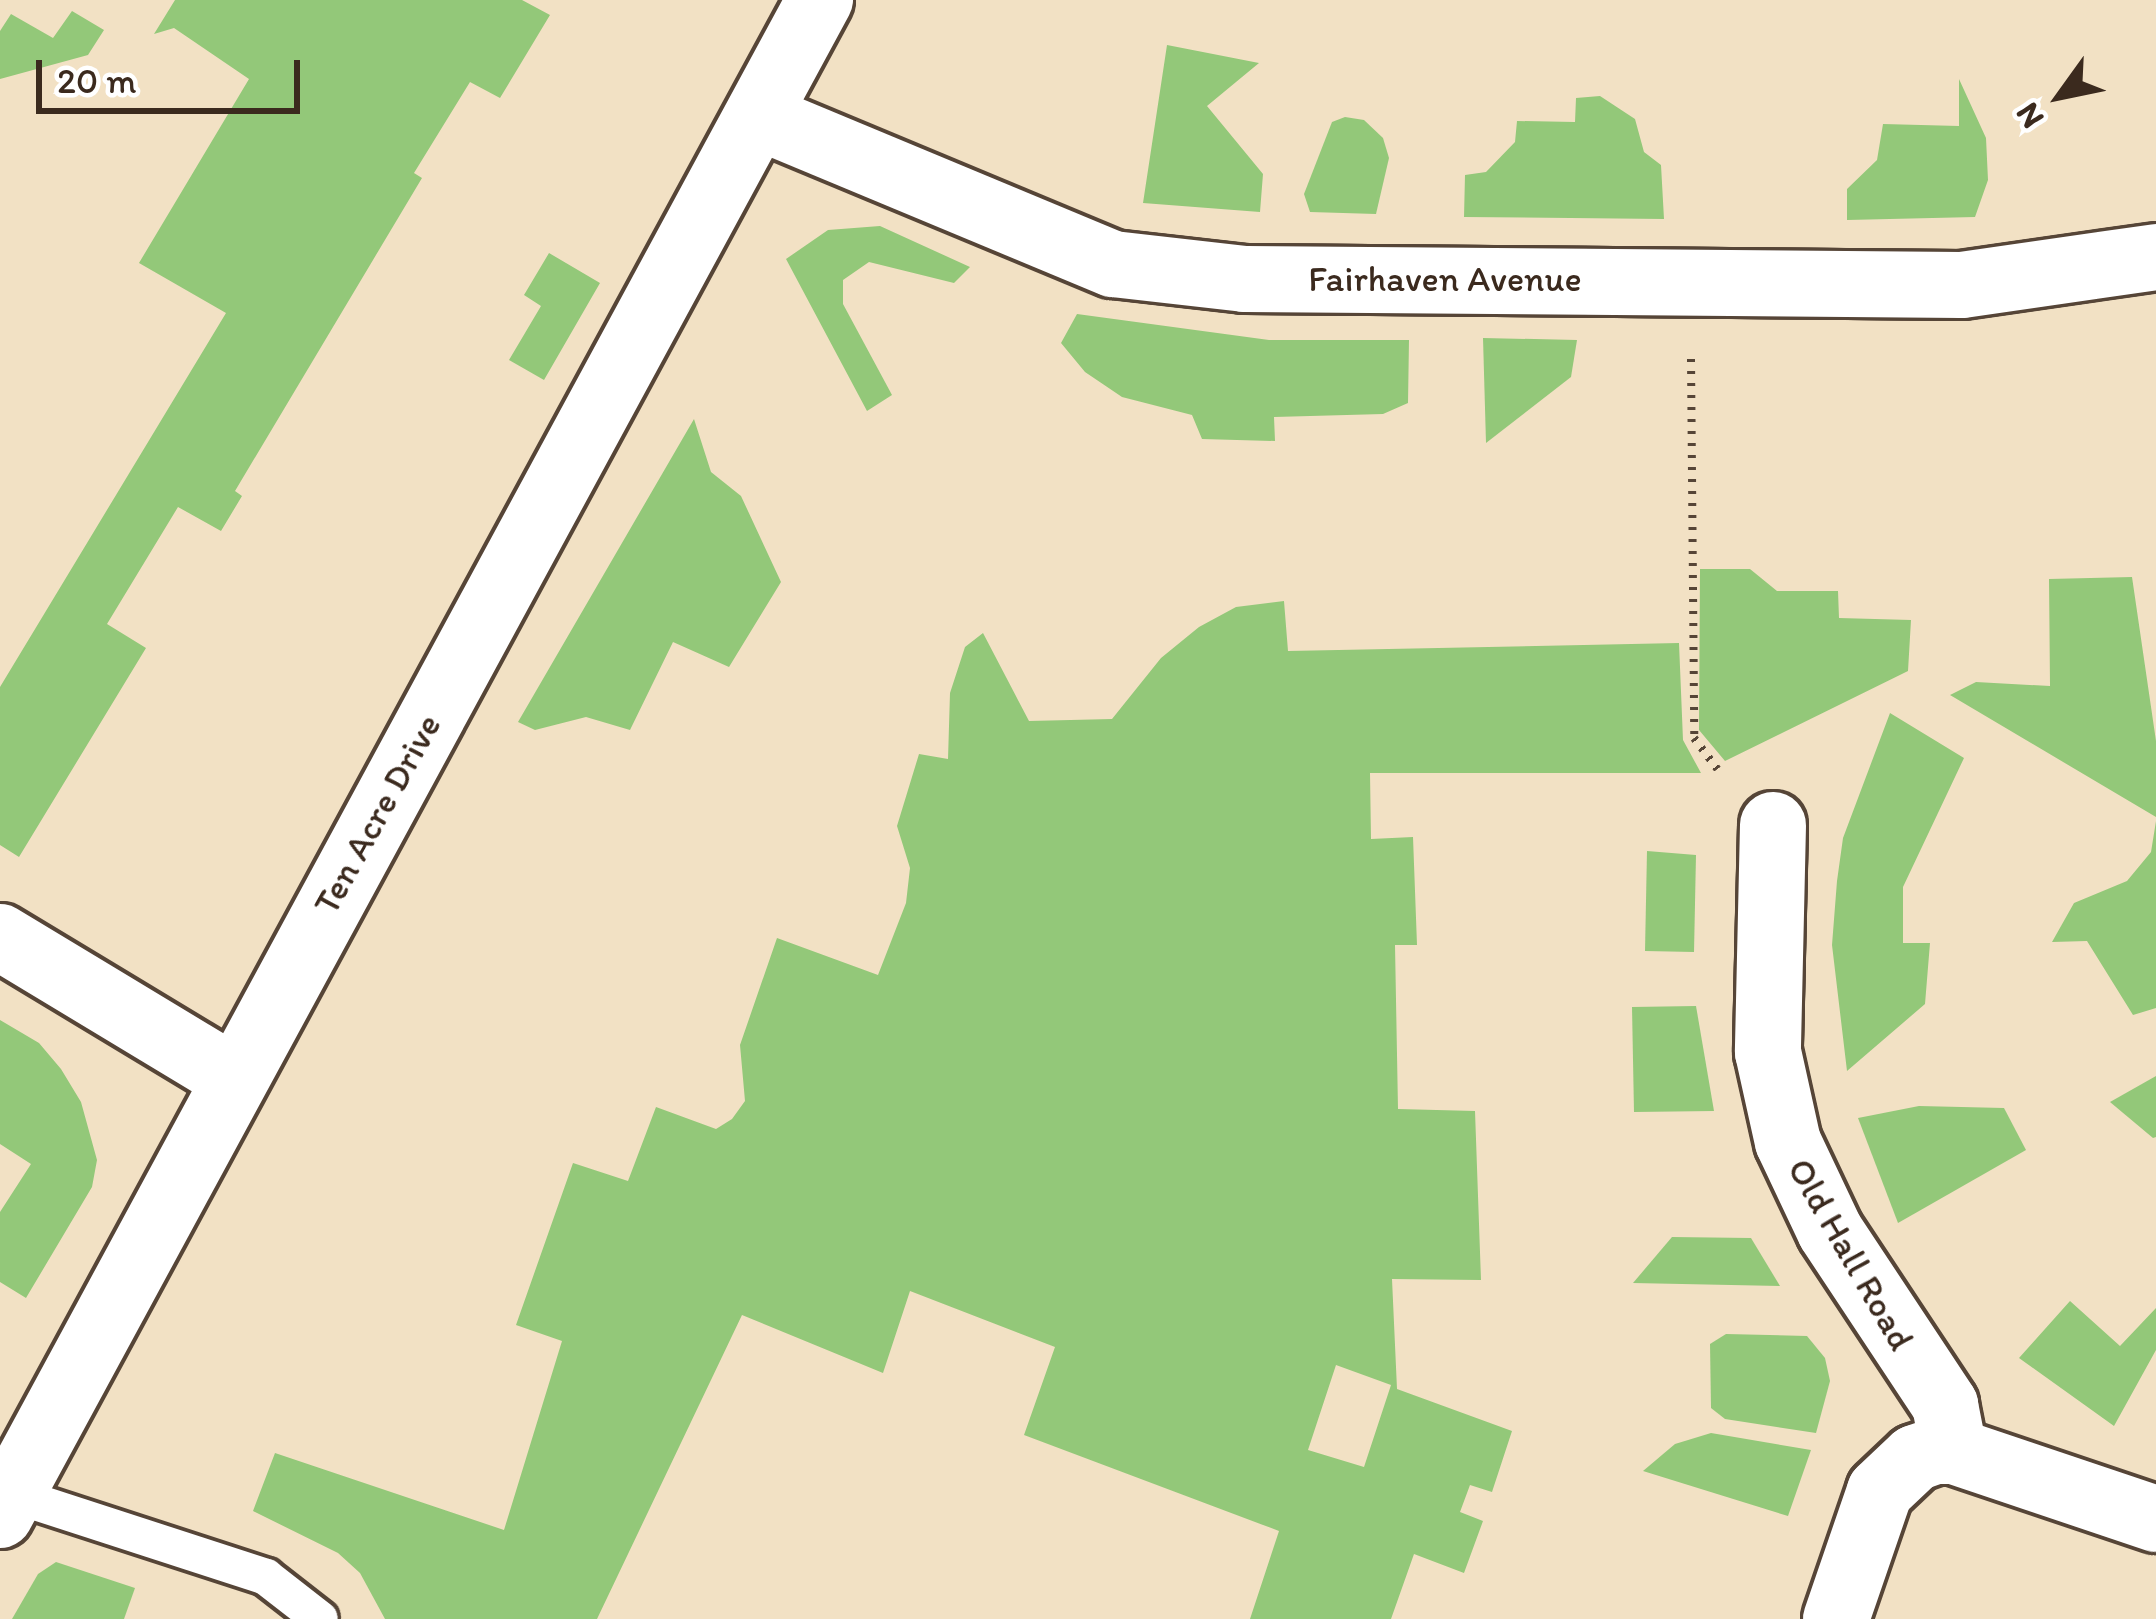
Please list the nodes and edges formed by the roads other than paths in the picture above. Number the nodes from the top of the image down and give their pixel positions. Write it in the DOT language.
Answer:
graph roads {
  1 [pos="820,0"];
  2 [pos="762,118"];
  3 [pos="2156,257"];
  4 [pos="1773,825"];
  5 [pos="0,937"];
  6 [pos="232,1077"];
  7 [pos="1954,1450"];
  8 [pos="6,1505"];
  9 [pos="2156,1519"];
  10 [pos="320,1619"];
  11 [pos="1836,1619"];
  1 -- 2 [label="street, Ten Acre Drive"];
  2 -- 3 [label="street, Fairhaven Avenue"];
  2 -- 6 [label="street, Ten Acre Drive"];
  4 -- 7 [label="street, Old Hall Road"];
  5 -- 6 [label="street"];
  6 -- 8 [label="street, Ten Acre Drive"];
  7 -- 9 [label="street"];
  7 -- 11 [label="street"];
  8 -- 10 [label="lane"];
}
